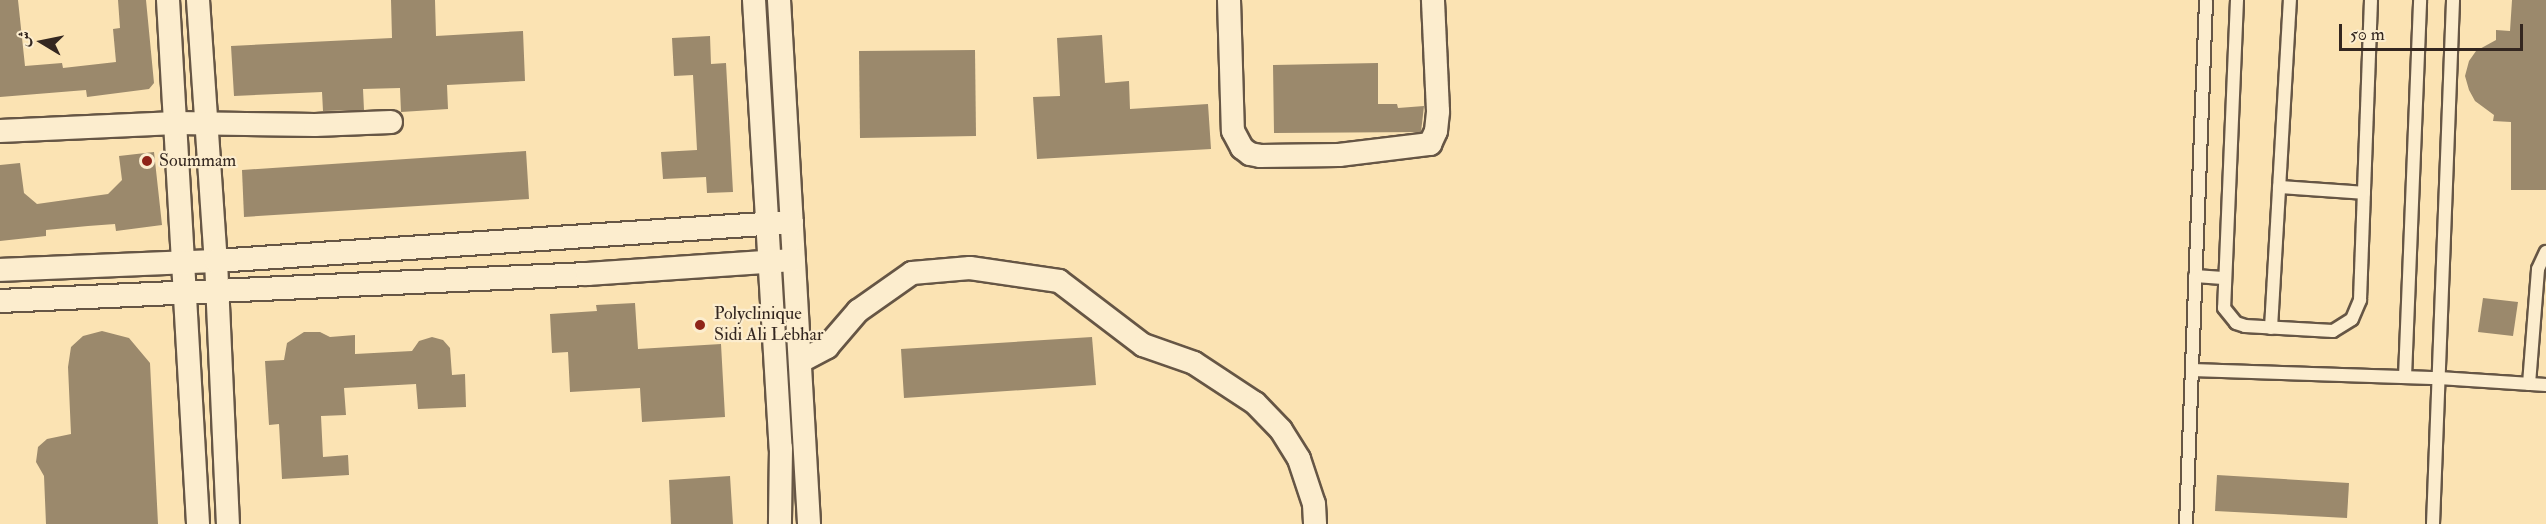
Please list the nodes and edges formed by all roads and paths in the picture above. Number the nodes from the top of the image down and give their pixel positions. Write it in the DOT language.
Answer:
graph roads {
  1 [pos="168,0"];
  2 [pos="198,0"];
  3 [pos="754,0"];
  4 [pos="779,0"];
  5 [pos="1228,0"];
  6 [pos="1433,0"];
  7 [pos="2206,0"];
  8 [pos="2237,0"];
  9 [pos="2290,0"];
  10 [pos="2371,0"];
  11 [pos="2420,0"];
  12 [pos="2453,0"];
  13 [pos="391,122"];
  14 [pos="176,123"];
  15 [pos="206,123"];
  16 [pos="0,131"];
  17 [pos="2279,187"];
  18 [pos="2364,193"];
  19 [pos="792,222"];
  20 [pos="765,225"];
  21 [pos="2546,252"];
  22 [pos="794,260"];
  23 [pos="216,261"];
  24 [pos="768,262"];
  25 [pos="184,263"];
  26 [pos="0,270"];
  27 [pos="2195,276"];
  28 [pos="2223,278"];
  29 [pos="217,292"];
  30 [pos="186,293"];
  31 [pos="0,301"];
  32 [pos="2271,328"];
  33 [pos="801,361"];
  34 [pos="2192,370"];
  35 [pos="2405,377"];
  36 [pos="2439,378"];
  37 [pos="2529,384"];
  38 [pos="2546,386"];
  39 [pos="198,524"];
  40 [pos="228,524"];
  41 [pos="780,524"];
  42 [pos="809,524"];
  43 [pos="1315,524"];
  44 [pos="2186,524"];
  45 [pos="2433,524"];
  1 -- 14 [label="street"];
  2 -- 15 [label="street"];
  3 -- 20 [label="street"];
  4 -- 19 [label="street"];
  5 -- 6 [label="street"];
  7 -- 27 [label="lane"];
  8 -- 28 [label="lane"];
  9 -- 17 [label="lane"];
  10 -- 18 [label="lane"];
  11 -- 35 [label="lane"];
  12 -- 36 [label="lane"];
  13 -- 15 [label="street"];
  14 -- 15 [label="street"];
  14 -- 16 [label="street"];
  14 -- 25 [label="street"];
  15 -- 23 [label="street"];
  17 -- 18 [label="lane"];
  17 -- 32 [label="lane"];
  18 -- 32 [label="lane"];
  19 -- 20 [label="street"];
  19 -- 22 [label="street"];
  20 -- 23 [label="street"];
  20 -- 24 [label="street"];
  21 -- 37 [label="lane"];
  22 -- 24 [label="street"];
  22 -- 33 [label="street"];
  23 -- 25 [label="street"];
  23 -- 29 [label="street"];
  24 -- 29 [label="street"];
  24 -- 41 [label="street"];
  25 -- 26 [label="street"];
  25 -- 30 [label="street"];
  27 -- 28 [label="lane"];
  27 -- 34 [label="lane"];
  28 -- 32 [label="lane"];
  29 -- 30 [label="street"];
  29 -- 40 [label="street"];
  30 -- 31 [label="street"];
  30 -- 39 [label="street"];
  33 -- 42 [label="street"];
  33 -- 43 [label="street"];
  34 -- 35 [label="lane"];
  34 -- 44 [label="lane"];
  35 -- 36 [label="lane"];
  36 -- 37 [label="lane"];
  36 -- 45 [label="lane"];
  37 -- 38 [label="lane"];
}
